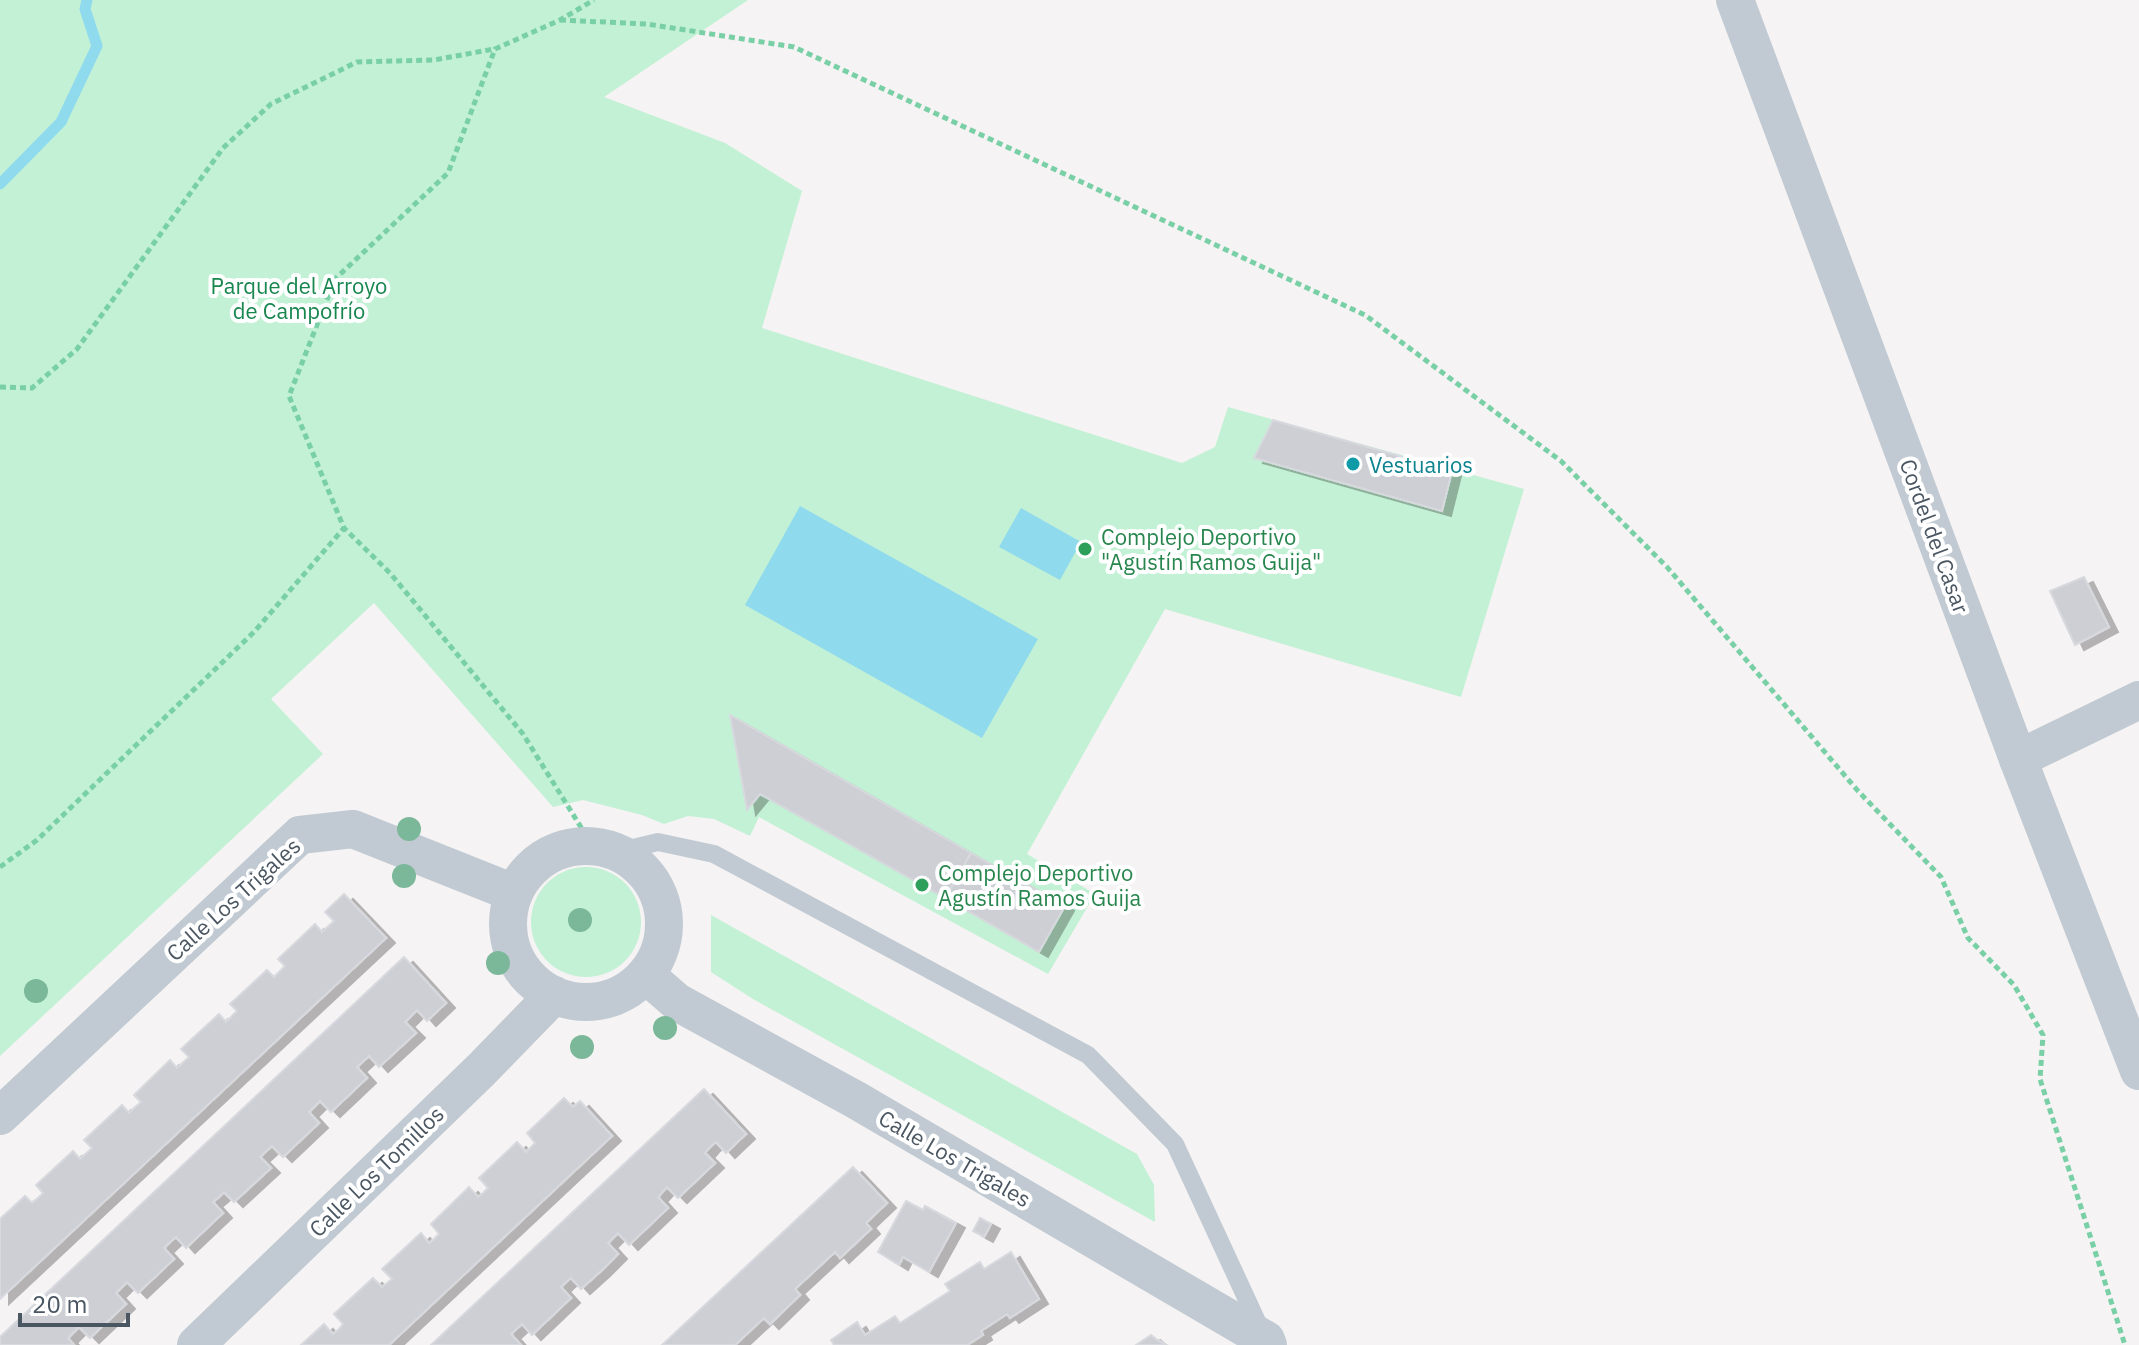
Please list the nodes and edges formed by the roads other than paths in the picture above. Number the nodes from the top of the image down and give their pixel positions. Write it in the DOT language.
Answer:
graph roads {
  1 [pos="1735,0"];
  2 [pos="2139,700"];
  3 [pos="2018,759"];
  4 [pos="604,849"];
  5 [pos="514,893"];
  6 [pos="646,975"];
  7 [pos="554,995"];
  8 [pos="2139,1071"];
  9 [pos="0,1116"];
  10 [pos="1267,1343"];
  11 [pos="196,1345"];
  1 -- 3 [label="street, Cordel del Casar"];
  2 -- 3 [label="street"];
  3 -- 8 [label="street, Cordel del Casar"];
  4 -- 5 [label="street"];
  4 -- 6 [label="street"];
  4 -- 10 [label="lane"];
  5 -- 7 [label="street"];
  5 -- 9 [label="street, Calle Los Trigales"];
  6 -- 7 [label="street"];
  6 -- 10 [label="street, Calle Los Trigales"];
  7 -- 11 [label="street, Calle Los Tomillos"];
}
